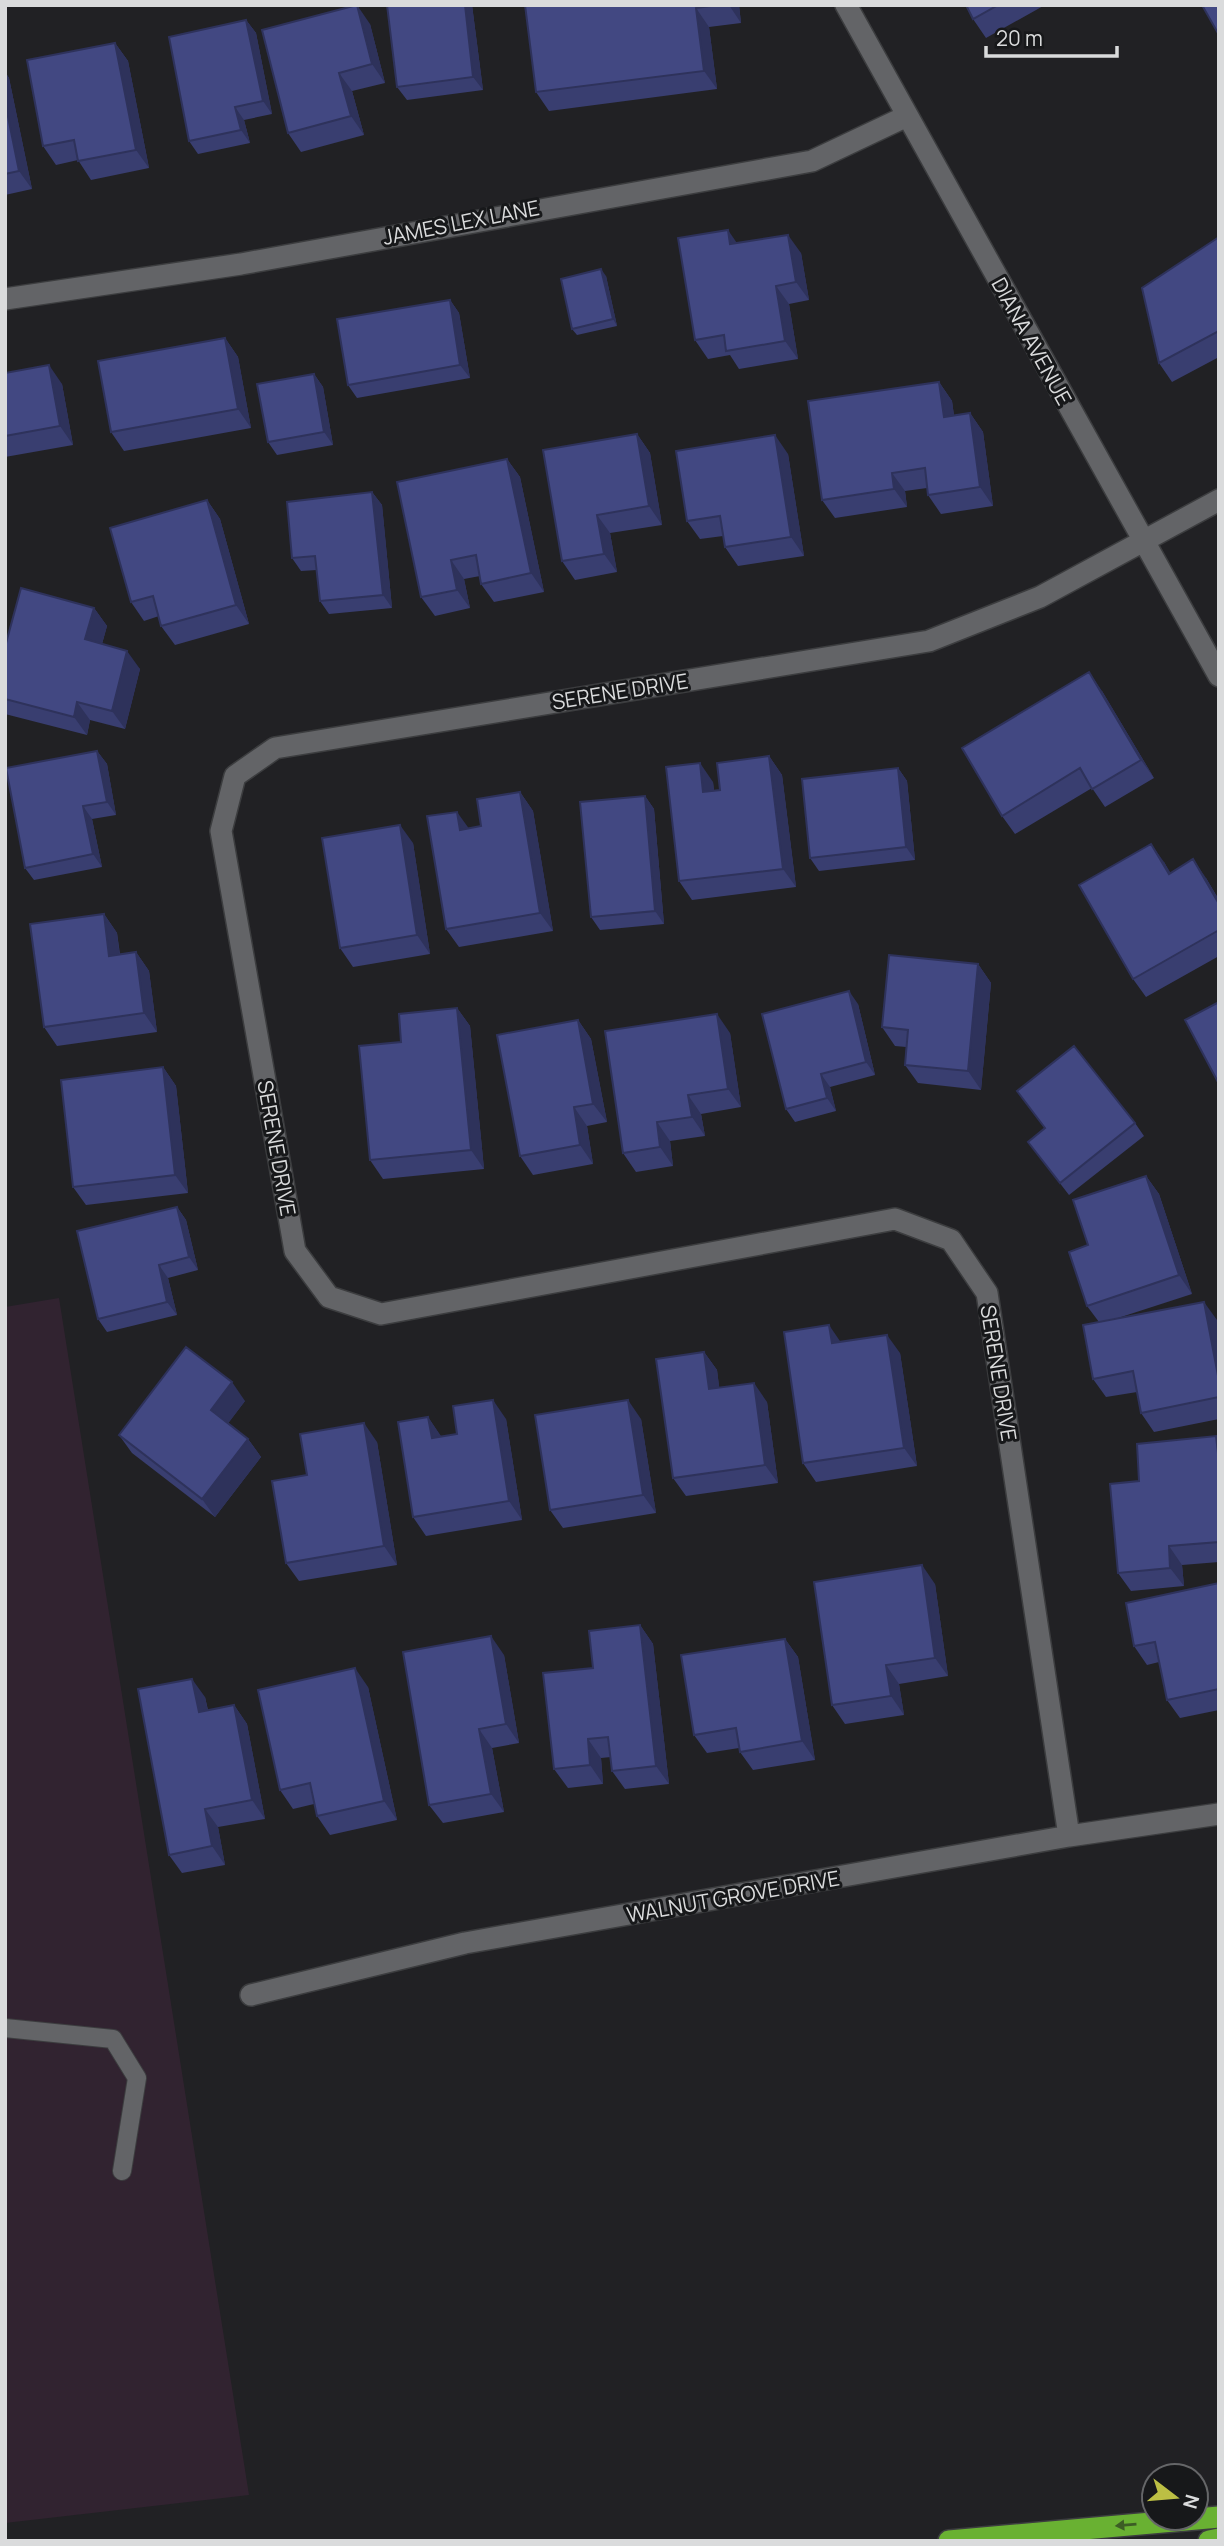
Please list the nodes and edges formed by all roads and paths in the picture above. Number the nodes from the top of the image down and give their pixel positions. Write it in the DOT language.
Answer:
graph roads {
  1 [pos="846,5"];
  2 [pos="907,116"];
  3 [pos="5,299"];
  4 [pos="1219,500"];
  5 [pos="1143,541"];
  6 [pos="1219,676"];
  7 [pos="1219,1814"];
  8 [pos="1069,1836"];
  9 [pos="251,1995"];
  10 [pos="5,2028"];
  11 [pos="122,2171"];
  12 [pos="1219,2517"];
  13 [pos="1219,2539"];
  14 [pos="949,2541"];
  15 [pos="1209,2541"];
  1 -- 2 [label="street, DIANA AVENUE"];
  2 -- 3 [label="street, JAMES LEX LANE"];
  2 -- 5 [label="street, DIANA AVENUE"];
  4 -- 5 [label="street, SERENE DRIVE"];
  5 -- 6 [label="street, DIANA AVENUE"];
  5 -- 8 [label="street, SERENE DRIVE"];
  7 -- 8 [label="street, WALNUT GROVE DRIVE"];
  8 -- 9 [label="street, WALNUT GROVE DRIVE"];
  10 -- 11 [label="lane"];
  12 -- 14 [label="highway, one-way"];
  13 -- 15 [label="highway"];
}
